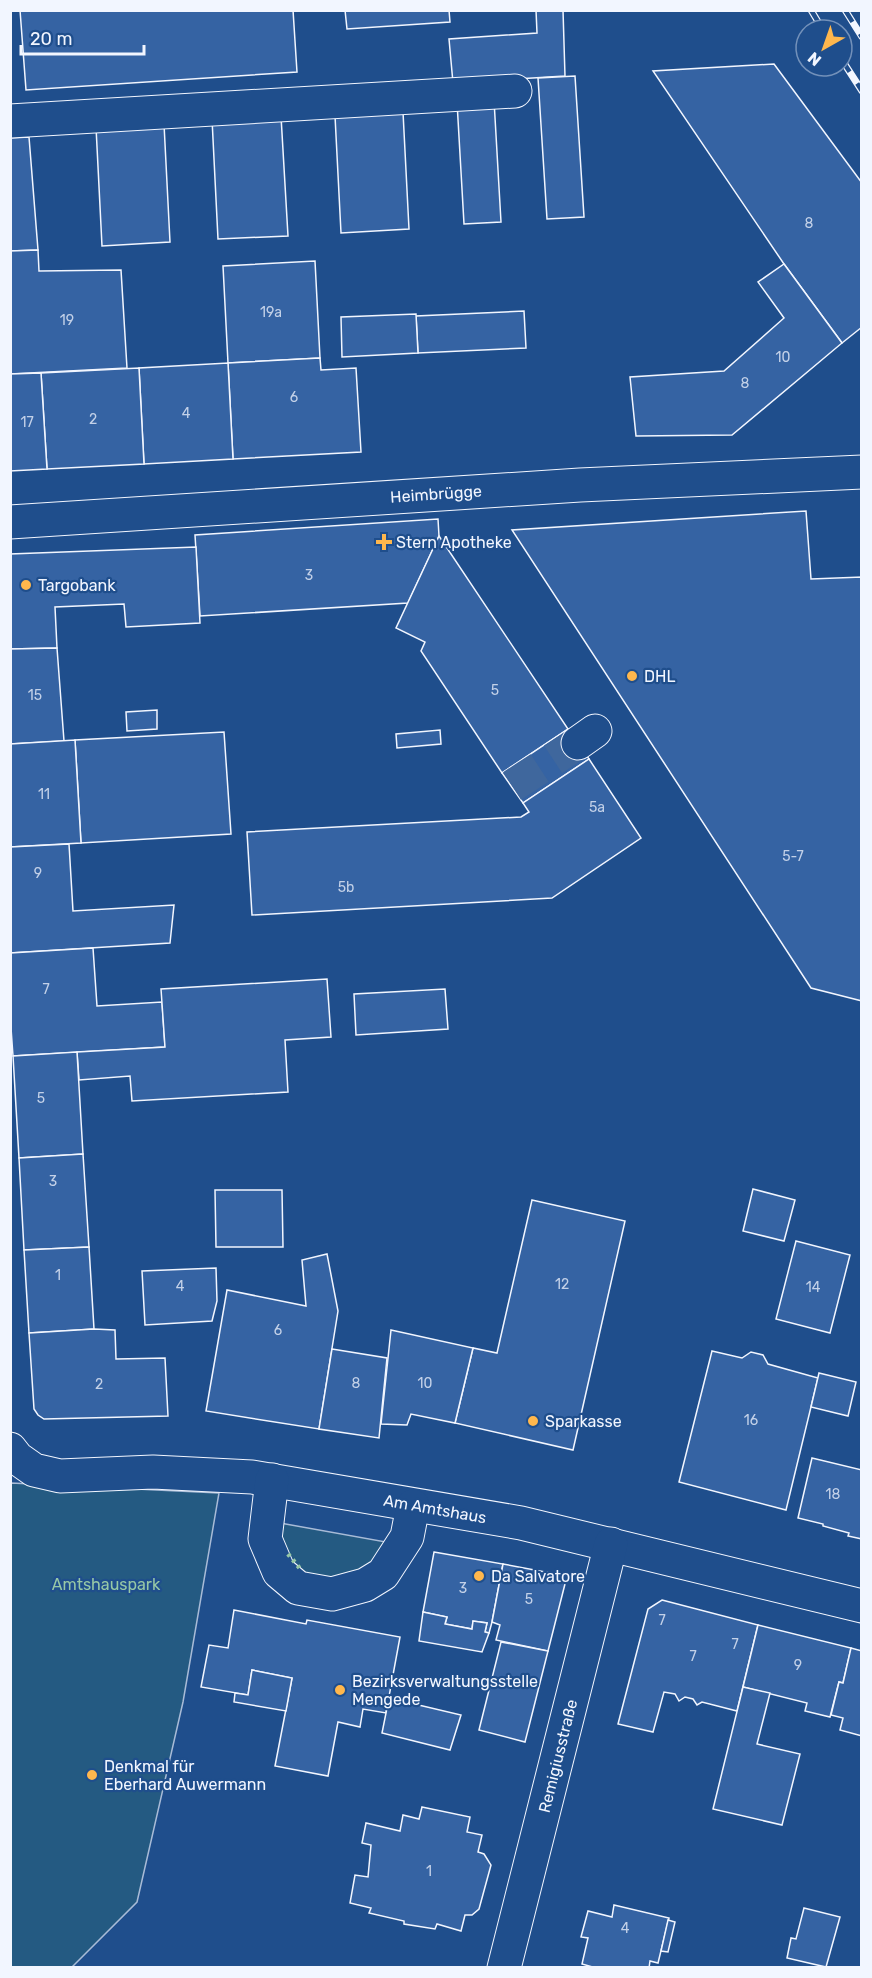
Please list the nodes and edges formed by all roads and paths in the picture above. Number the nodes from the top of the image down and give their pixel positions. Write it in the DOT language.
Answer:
graph roads {
  1 [pos="515,91"];
  2 [pos="10,121"];
  3 [pos="861,472"];
  4 [pos="10,522"];
  5 [pos="10,1449"];
  6 [pos="272,1480"];
  7 [pos="413,1506"];
  8 [pos="611,1544"];
  9 [pos="861,1606"];
  10 [pos="504,1968"];
  1 -- 2 [label="street"];
  3 -- 4 [label="street, Heimbrügge"];
  5 -- 6 [label="street, Am Amtshaus"];
  6 -- 7 [label="street, Am Amtshaus"];
  6 -- 7 [label="street"];
  7 -- 8 [label="street, Am Amtshaus"];
  8 -- 9 [label="street, Am Amtshaus"];
  8 -- 10 [label="street, Remigiusstraße"];
}
